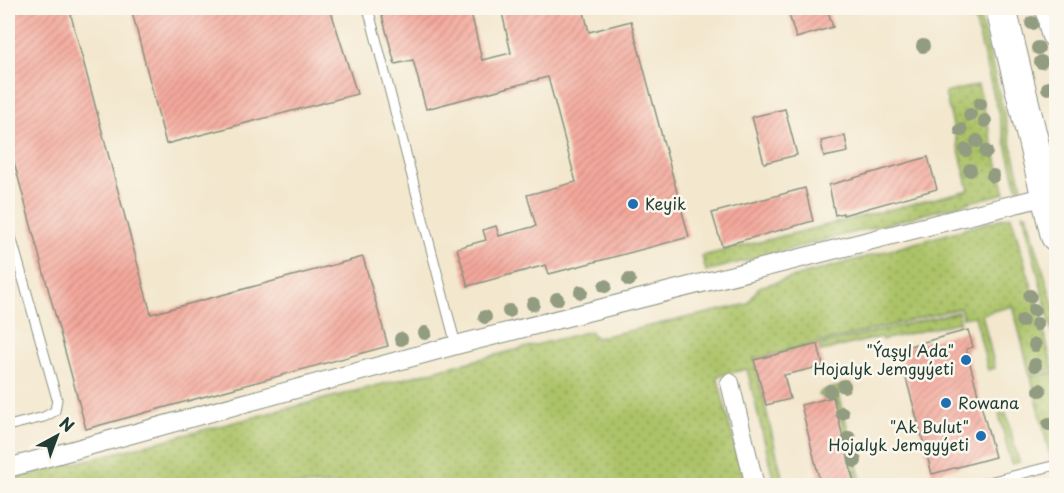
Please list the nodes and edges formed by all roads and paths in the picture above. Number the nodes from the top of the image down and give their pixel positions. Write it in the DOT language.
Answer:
graph roads {
  1 [pos="368,8"];
  2 [pos="1001,8"];
  3 [pos="1050,8"];
  4 [pos="1056,33"];
  5 [pos="1047,196"];
  6 [pos="8,226"];
  7 [pos="1056,236"];
  8 [pos="456,345"];
  9 [pos="730,383"];
  10 [pos="8,426"];
  11 [pos="1056,465"];
  12 [pos="8,468"];
  13 [pos="755,486"];
  14 [pos="974,486"];
  1 -- 8 [label="lane"];
  2 -- 5 [label="highway"];
  3 -- 4 [label="highway"];
  5 -- 7 [label="highway"];
  5 -- 8 [label="street"];
  6 -- 10 [label="lane"];
  8 -- 12 [label="street"];
  9 -- 13 [label="street"];
  11 -- 14 [label="lane"];
}
